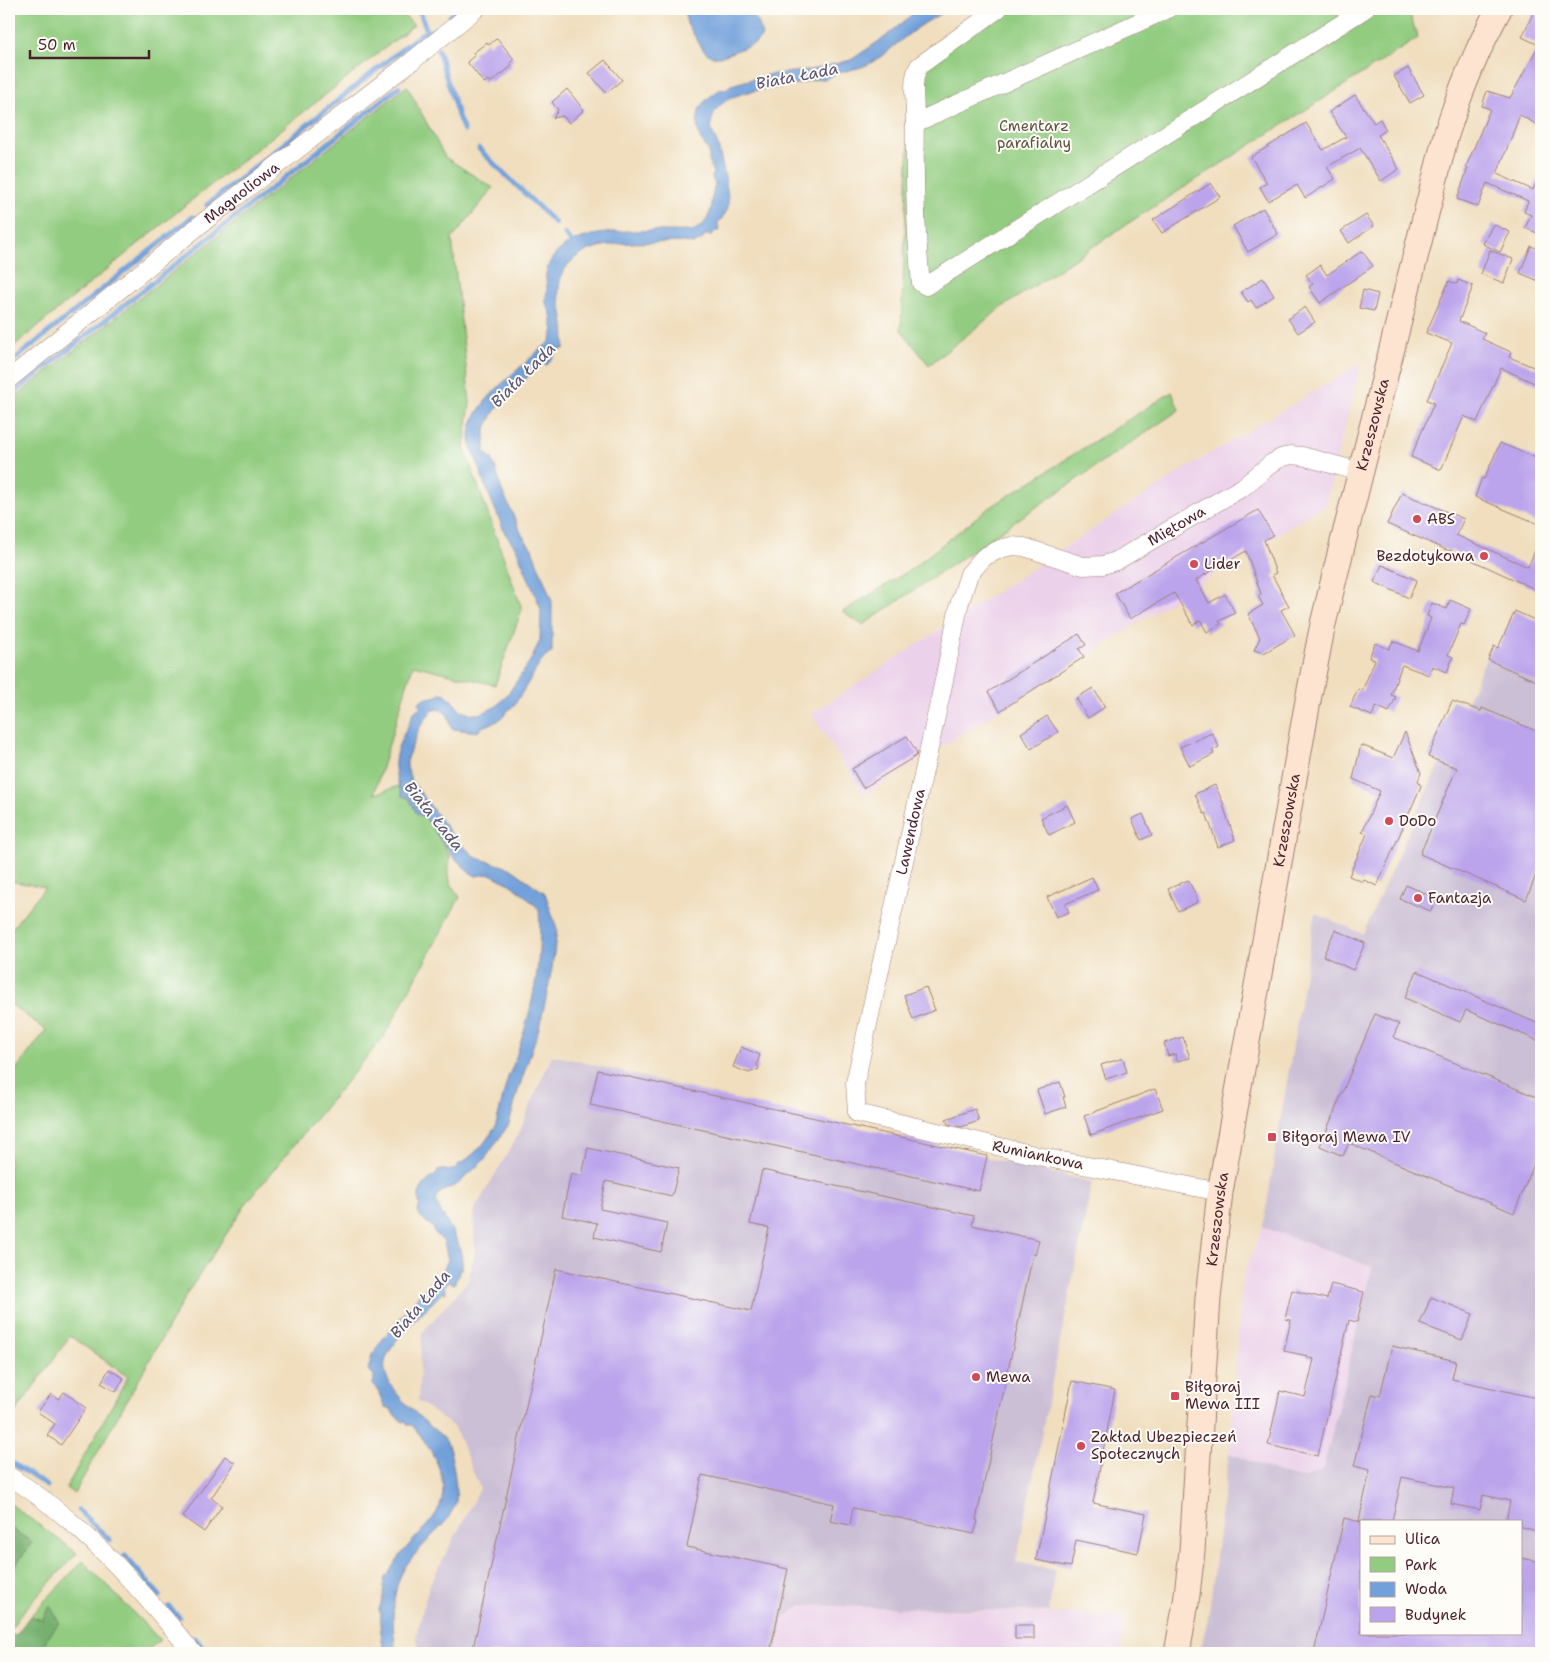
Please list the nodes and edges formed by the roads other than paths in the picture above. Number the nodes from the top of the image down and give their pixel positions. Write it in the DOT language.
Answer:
graph roads {
  1 [pos="476,9"];
  2 [pos="998,9"];
  3 [pos="1168,9"];
  4 [pos="1365,9"];
  5 [pos="1499,9"];
  6 [pos="915,123"];
  7 [pos="9,379"];
  8 [pos="1361,472"];
  9 [pos="984,557"];
  10 [pos="857,1113"];
  11 [pos="1220,1192"];
  12 [pos="9,1476"];
  13 [pos="193,1653"];
  14 [pos="1177,1653"];
  1 -- 7 [label="street, Magnoliowa"];
  2 -- 6 [label="street"];
  3 -- 6 [label="street"];
  4 -- 6 [label="street"];
  5 -- 8 [label="main road, Krzeszowska"];
  8 -- 9 [label="street, Miętowa"];
  8 -- 11 [label="main road, Krzeszowska"];
  9 -- 10 [label="street, Lawendowa"];
  10 -- 11 [label="street, Rumiankowa"];
  11 -- 14 [label="main road, Krzeszowska"];
  12 -- 13 [label="street"];
}
